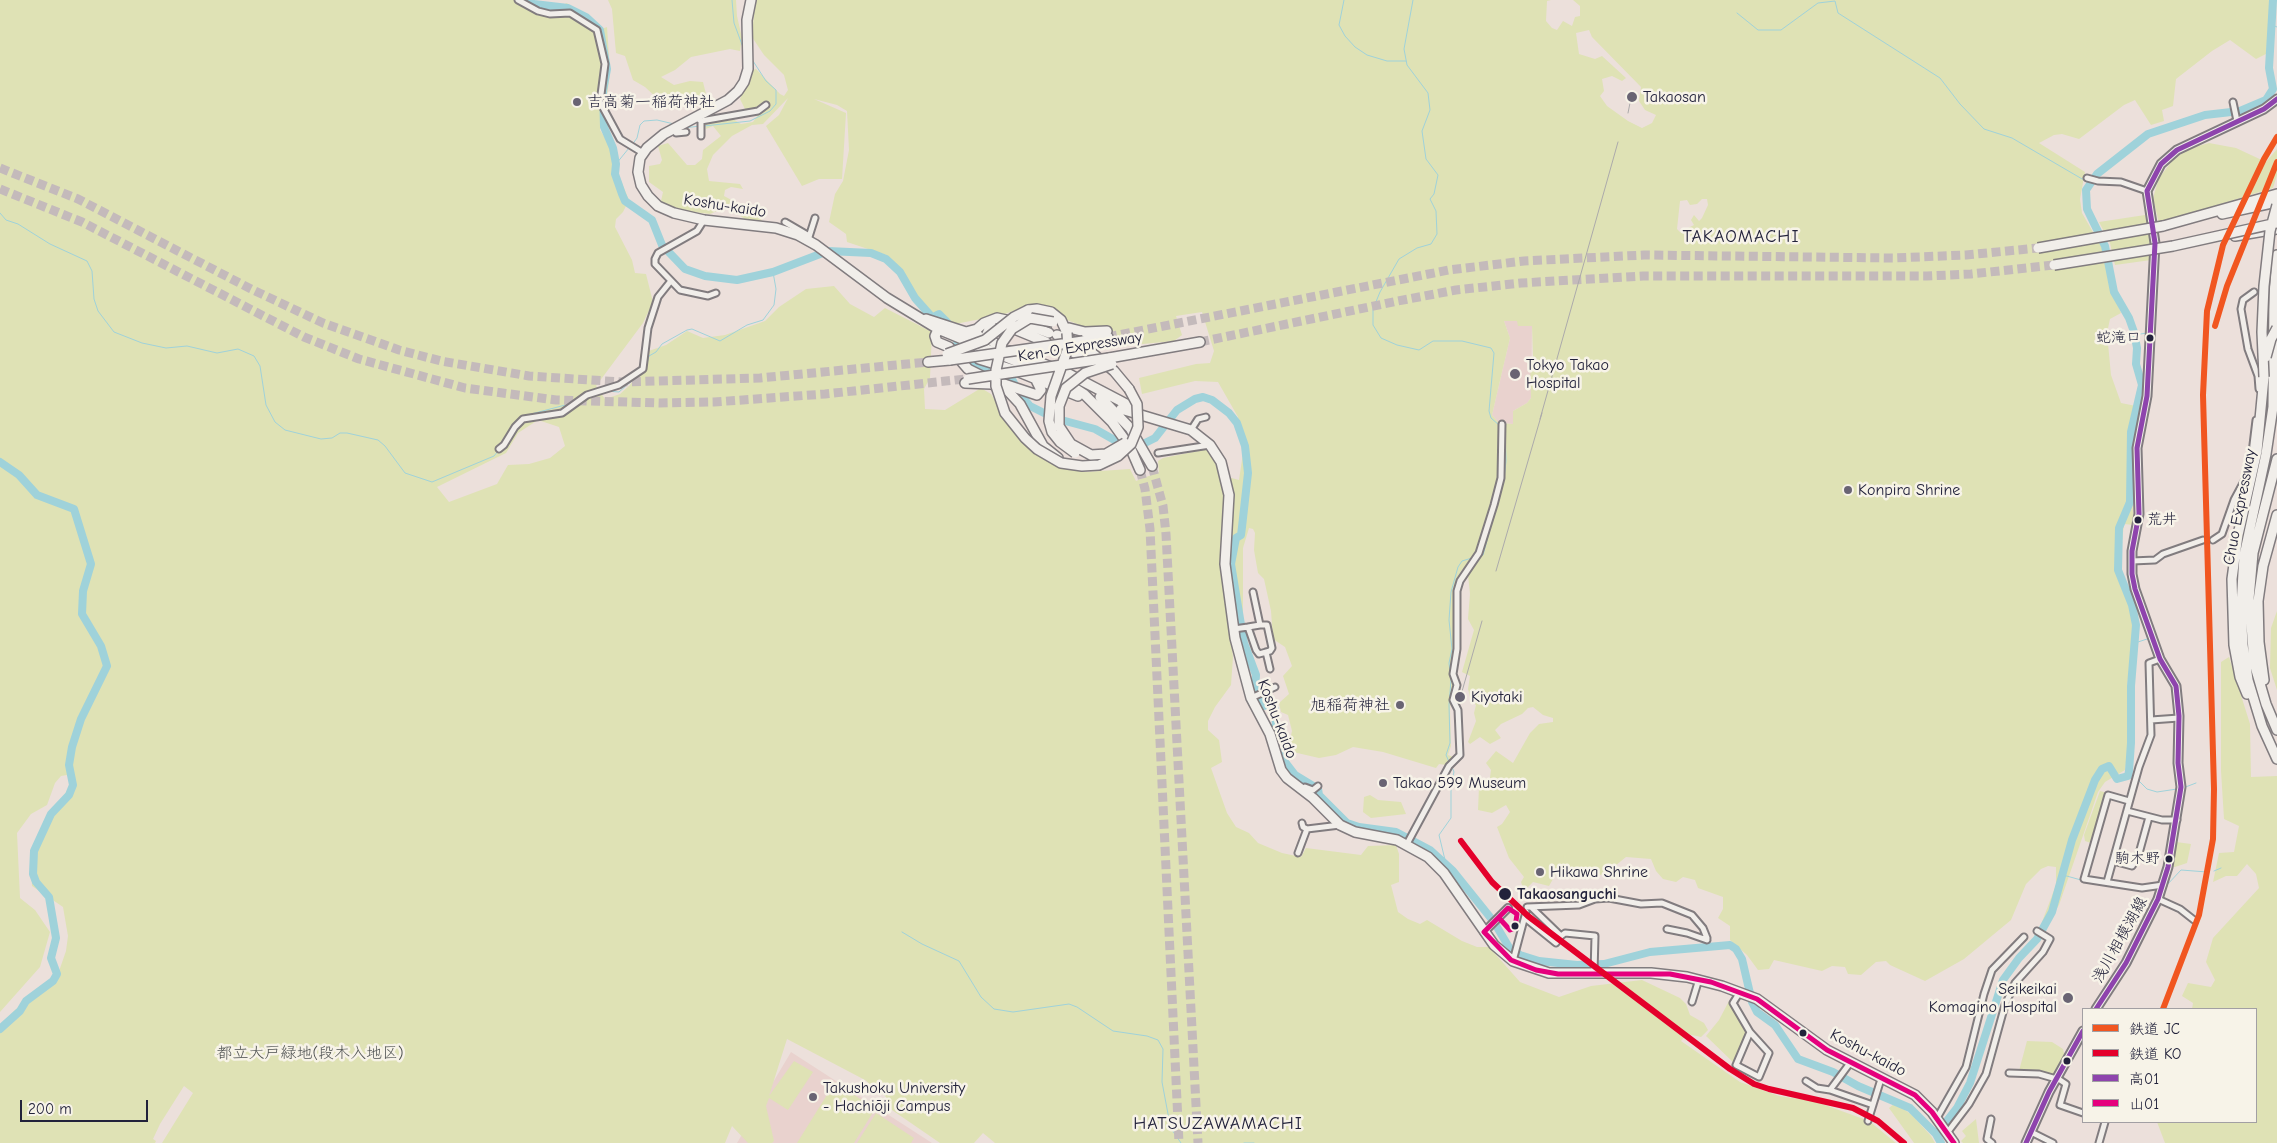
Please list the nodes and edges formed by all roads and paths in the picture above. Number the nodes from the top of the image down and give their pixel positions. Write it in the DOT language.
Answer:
graph roads {
  1 [pos="518,0"];
  2 [pos="751,0"];
  3 [pos="2277,98"];
  4 [pos="2233,102"];
  5 [pos="766,105"];
  6 [pos="2236,118"];
  7 [pos="700,122"];
  8 [pos="701,136"];
  9 [pos="643,153"];
  10 [pos="2087,178"];
  11 [pos="2147,191"];
  12 [pos="2277,194"];
  13 [pos="2277,204"];
  14 [pos="815,218"];
  15 [pos="704,220"];
  16 [pos="785,222"];
  17 [pos="2277,224"];
  18 [pos="2163,226"];
  19 [pos="2277,229"];
  20 [pos="811,240"];
  21 [pos="2173,246"];
  22 [pos="2038,248"];
  23 [pos="2277,255"];
  24 [pos="2054,265"];
  25 [pos="670,282"];
  26 [pos="2254,292"];
  27 [pos="716,293"];
  28 [pos="912,313"];
  29 [pos="1053,322"];
  30 [pos="991,325"];
  31 [pos="942,327"];
  32 [pos="2277,328"];
  33 [pos="1068,330"];
  34 [pos="969,338"];
  35 [pos="1051,339"];
  36 [pos="1200,342"];
  37 [pos="998,346"];
  38 [pos="949,357"];
  39 [pos="927,360"];
  40 [pos="1110,361"];
  41 [pos="2264,377"];
  42 [pos="1036,380"];
  43 [pos="1079,380"];
  44 [pos="1127,390"];
  45 [pos="1078,396"];
  46 [pos="1121,409"];
  47 [pos="1206,417"];
  48 [pos="1166,421"];
  49 [pos="1502,426"];
  50 [pos="1191,430"];
  51 [pos="1210,445"];
  52 [pos="500,448"];
  53 [pos="1158,453"];
  54 [pos="1091,456"];
  55 [pos="2277,459"];
  56 [pos="1082,466"];
  57 [pos="1152,466"];
  58 [pos="1140,470"];
  59 [pos="2277,516"];
  60 [pos="2203,540"];
  61 [pos="2213,540"];
  62 [pos="2132,561"];
  63 [pos="1253,592"];
  64 [pos="1260,625"];
  65 [pos="1246,627"];
  66 [pos="1236,629"];
  67 [pos="1266,652"];
  68 [pos="2160,659"];
  69 [pos="1270,669"];
  70 [pos="1275,686"];
  71 [pos="1256,696"];
  72 [pos="2179,718"];
  73 [pos="2151,720"];
  74 [pos="2277,724"];
  75 [pos="2277,730"];
  76 [pos="2277,760"];
  77 [pos="1315,788"];
  78 [pos="1302,790"];
  79 [pos="2129,801"];
  80 [pos="2127,811"];
  81 [pos="2149,817"];
  82 [pos="2177,820"];
  83 [pos="1302,823"];
  84 [pos="1340,825"];
  85 [pos="1307,829"];
  86 [pos="1408,843"];
  87 [pos="1298,853"];
  88 [pos="2113,861"];
  89 [pos="2107,882"];
  90 [pos="2164,885"];
  91 [pos="2158,899"];
  92 [pos="1508,908"];
  93 [pos="1528,911"];
  94 [pos="2194,920"];
  95 [pos="1667,929"];
  96 [pos="2037,931"];
  97 [pos="1484,932"];
  98 [pos="1561,936"];
  99 [pos="2024,937"];
  100 [pos="1514,959"];
  101 [pos="1594,971"];
  102 [pos="1699,979"];
  103 [pos="1743,994"];
  104 [pos="1692,1002"];
  105 [pos="2097,1008"];
  106 [pos="1750,1032"];
  107 [pos="2082,1033"];
  108 [pos="1850,1064"];
  109 [pos="2009,1073"];
  110 [pos="2056,1078"];
  111 [pos="1806,1081"];
  112 [pos="1880,1082"];
  113 [pos="1830,1090"];
  114 [pos="1873,1105"];
  115 [pos="2082,1113"];
  116 [pos="1938,1119"];
  117 [pos="1991,1119"];
  118 [pos="1868,1122"];
  119 [pos="2105,1123"];
  120 [pos="1947,1132"];
  121 [pos="2031,1132"];
  122 [pos="1954,1143"];
  123 [pos="1992,1143"];
  124 [pos="2026,1143"];
  125 [pos="2053,1143"];
  126 [pos="2099,1143"];
  1 -- 9 [label="street"];
  2 -- 7 [label="highway"];
  3 -- 6 [label="main road"];
  4 -- 6 [label="street"];
  5 -- 7 [label="street"];
  6 -- 11 [label="main road"];
  7 -- 8 [label="street"];
  7 -- 9 [label="highway"];
  9 -- 15 [label="highway, Koshu-kaido"];
  10 -- 11 [label="street"];
  11 -- 62 [label="main road, 浅川相模湖線"];
  12 -- 18 [label="highway"];
  13 -- 18 [label="highway"];
  13 -- 41 [label="highway, bridge"];
  14 -- 20 [label="street"];
  15 -- 20 [label="highway, Koshu-kaido"];
  15 -- 25 [label="street"];
  16 -- 20 [label="street"];
  17 -- 21 [label="highway, bridge"];
  18 -- 22 [label="highway, bridge"];
  19 -- 21 [label="highway, bridge"];
  20 -- 28 [label="highway, Koshu-kaido"];
  21 -- 24 [label="highway, bridge"];
  23 -- 76 [label="highway, Chuo Expressway"];
  25 -- 27 [label="street"];
  25 -- 52 [label="street"];
  26 -- 61 [label="street"];
  28 -- 31 [label="highway, Koshu-kaido"];
  28 -- 31 [label="highway, Koshu-kaido"];
  29 -- 56 [label="highway, bridge"];
  30 -- 34 [label="highway"];
  30 -- 35 [label="highway"];
  30 -- 37 [label="highway"];
  31 -- 34 [label="highway"];
  31 -- 42 [label="highway"];
  32 -- 41 [label="highway, bridge"];
  33 -- 38 [label="highway, bridge"];
  33 -- 38 [label="highway, Ken-O Expressway, bridge"];
  33 -- 54 [label="highway, bridge"];
  34 -- 35 [label="highway"];
  34 -- 37 [label="highway"];
  34 -- 42 [label="highway"];
  34 -- 58 [label="highway, bridge"];
  35 -- 44 [label="highway"];
  36 -- 40 [label="highway"];
  37 -- 43 [label="highway"];
  38 -- 39 [label="highway"];
  40 -- 54 [label="highway, bridge"];
  40 -- 56 [label="highway, Ken-O Expressway, bridge"];
  41 -- 76 [label="highway"];
  42 -- 45 [label="highway"];
  43 -- 48 [label="highway"];
  43 -- 57 [label="highway"];
  44 -- 54 [label="highway, bridge"];
  44 -- 56 [label="highway, bridge"];
  46 -- 48 [label="highway"];
  47 -- 50 [label="street"];
  48 -- 50 [label="highway, Koshu-kaido"];
  49 -- 86 [label="street"];
  50 -- 51 [label="highway, Koshu-kaido"];
  51 -- 53 [label="street"];
  51 -- 66 [label="highway, Koshu-kaido"];
  55 -- 75 [label="highway, Chuo Expressway"];
  59 -- 74 [label="highway"];
  60 -- 62 [label="street"];
  62 -- 68 [label="main road, 浅川相模湖線"];
  63 -- 64 [label="street"];
  64 -- 65 [label="street"];
  64 -- 67 [label="street"];
  65 -- 66 [label="street"];
  65 -- 67 [label="street"];
  66 -- 71 [label="highway, Koshu-kaido"];
  67 -- 69 [label="street"];
  68 -- 72 [label="main road, 浅川相模湖線"];
  68 -- 73 [label="street"];
  70 -- 71 [label="street"];
  71 -- 78 [label="highway, Koshu-kaido"];
  72 -- 73 [label="street"];
  72 -- 82 [label="main road, 浅川相模湖線"];
  73 -- 79 [label="street"];
  77 -- 78 [label="street"];
  78 -- 84 [label="highway, Koshu-kaido"];
  79 -- 80 [label="street"];
  79 -- 89 [label="street"];
  80 -- 81 [label="street"];
  80 -- 88 [label="street"];
  81 -- 82 [label="street"];
  81 -- 88 [label="street"];
  82 -- 90 [label="main road, 浅川相模湖線"];
  83 -- 85 [label="street"];
  84 -- 85 [label="street"];
  84 -- 86 [label="highway, Koshu-kaido"];
  85 -- 87 [label="street"];
  86 -- 97 [label="highway, Koshu-kaido"];
  88 -- 89 [label="street"];
  89 -- 90 [label="street"];
  90 -- 91 [label="main road, 浅川相模湖線"];
  91 -- 94 [label="street"];
  91 -- 105 [label="main road, 浅川相模湖線"];
  92 -- 97 [label="street"];
  93 -- 95 [label="street"];
  93 -- 98 [label="street"];
  93 -- 98 [label="street"];
  93 -- 100 [label="street"];
  96 -- 120 [label="street"];
  97 -- 100 [label="highway, Koshu-kaido"];
  98 -- 101 [label="street"];
  99 -- 116 [label="street"];
  100 -- 101 [label="highway, Koshu-kaido"];
  101 -- 102 [label="highway, Koshu-kaido"];
  102 -- 103 [label="highway, Koshu-kaido"];
  102 -- 104 [label="street"];
  103 -- 106 [label="street"];
  103 -- 108 [label="highway, Koshu-kaido"];
  106 -- 106 [label="street"];
  107 -- 110 [label="main road"];
  108 -- 112 [label="highway, Koshu-kaido"];
  108 -- 113 [label="street"];
  109 -- 110 [label="street"];
  110 -- 115 [label="street"];
  110 -- 121 [label="main road"];
  111 -- 113 [label="street"];
  112 -- 114 [label="street"];
  112 -- 116 [label="highway, Koshu-kaido"];
  113 -- 114 [label="street"];
  114 -- 118 [label="street"];
  116 -- 120 [label="highway, Koshu-kaido"];
  117 -- 123 [label="street"];
  119 -- 126 [label="street"];
  120 -- 122 [label="highway, Koshu-kaido"];
  121 -- 124 [label="main road"];
  121 -- 125 [label="street"];
}
